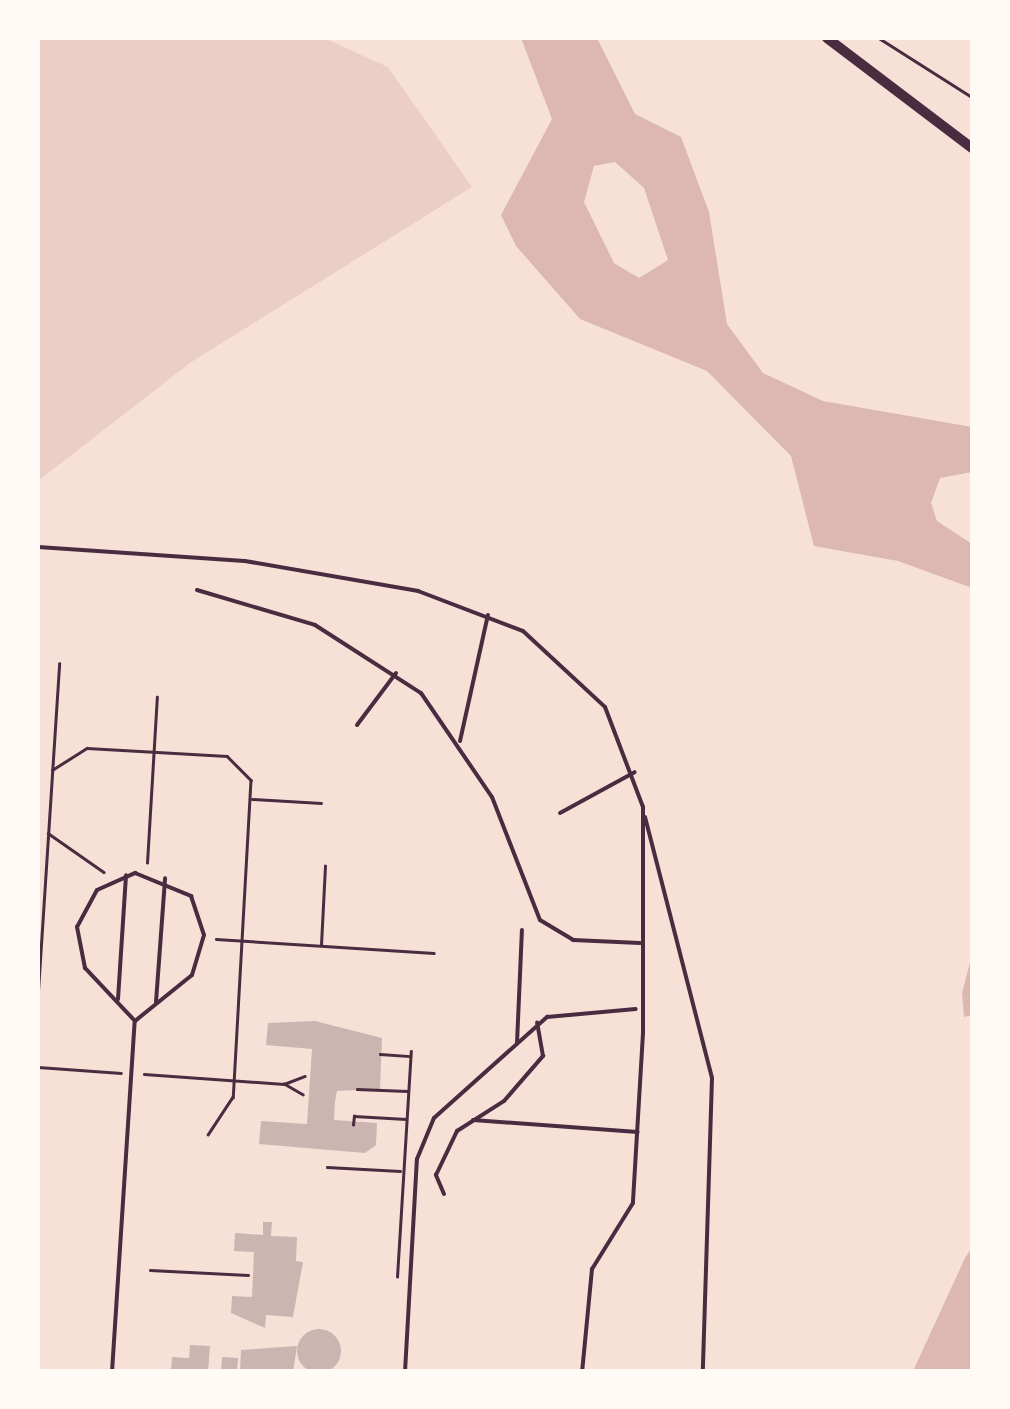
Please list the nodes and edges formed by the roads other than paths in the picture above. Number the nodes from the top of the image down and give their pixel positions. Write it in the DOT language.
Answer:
graph roads {
  1 [pos="828,38"];
  2 [pos="972,148"];
  3 [pos="38,547"];
  4 [pos="197,590"];
  5 [pos="488,615"];
  6 [pos="396,673"];
  7 [pos="357,725"];
  8 [pos="460,741"];
  9 [pos="636,772"];
  10 [pos="643,807"];
  11 [pos="560,812"];
  12 [pos="126,875"];
  13 [pos="165,878"];
  14 [pos="522,930"];
  15 [pos="640,943"];
  16 [pos="118,999"];
  17 [pos="156,1002"];
  18 [pos="636,1009"];
  19 [pos="134,1021"];
  20 [pos="537,1023"];
  21 [pos="517,1043"];
  22 [pos="472,1120"];
  23 [pos="638,1132"];
  24 [pos="444,1194"];
  25 [pos="112,1372"];
  26 [pos="406,1372"];
  27 [pos="582,1372"];
  28 [pos="704,1372"];
  1 -- 2 [label="street"];
  3 -- 5 [label="lane"];
  4 -- 6 [label="lane"];
  5 -- 8 [label="lane"];
  5 -- 9 [label="lane"];
  6 -- 7 [label="lane"];
  6 -- 8 [label="lane"];
  8 -- 15 [label="lane"];
  9 -- 10 [label="lane"];
  9 -- 11 [label="lane"];
  10 -- 15 [label="lane"];
  10 -- 28 [label="lane"];
  12 -- 13 [label="lane"];
  12 -- 16 [label="lane"];
  12 -- 16 [label="lane"];
  13 -- 17 [label="lane"];
  13 -- 17 [label="lane"];
  14 -- 21 [label="lane"];
  15 -- 18 [label="lane"];
  16 -- 19 [label="lane"];
  17 -- 19 [label="lane"];
  18 -- 20 [label="lane"];
  18 -- 23 [label="lane"];
  19 -- 25 [label="lane"];
  20 -- 21 [label="lane"];
  20 -- 22 [label="lane"];
  21 -- 26 [label="lane"];
  22 -- 23 [label="lane"];
  22 -- 24 [label="lane"];
  23 -- 27 [label="lane"];
}
